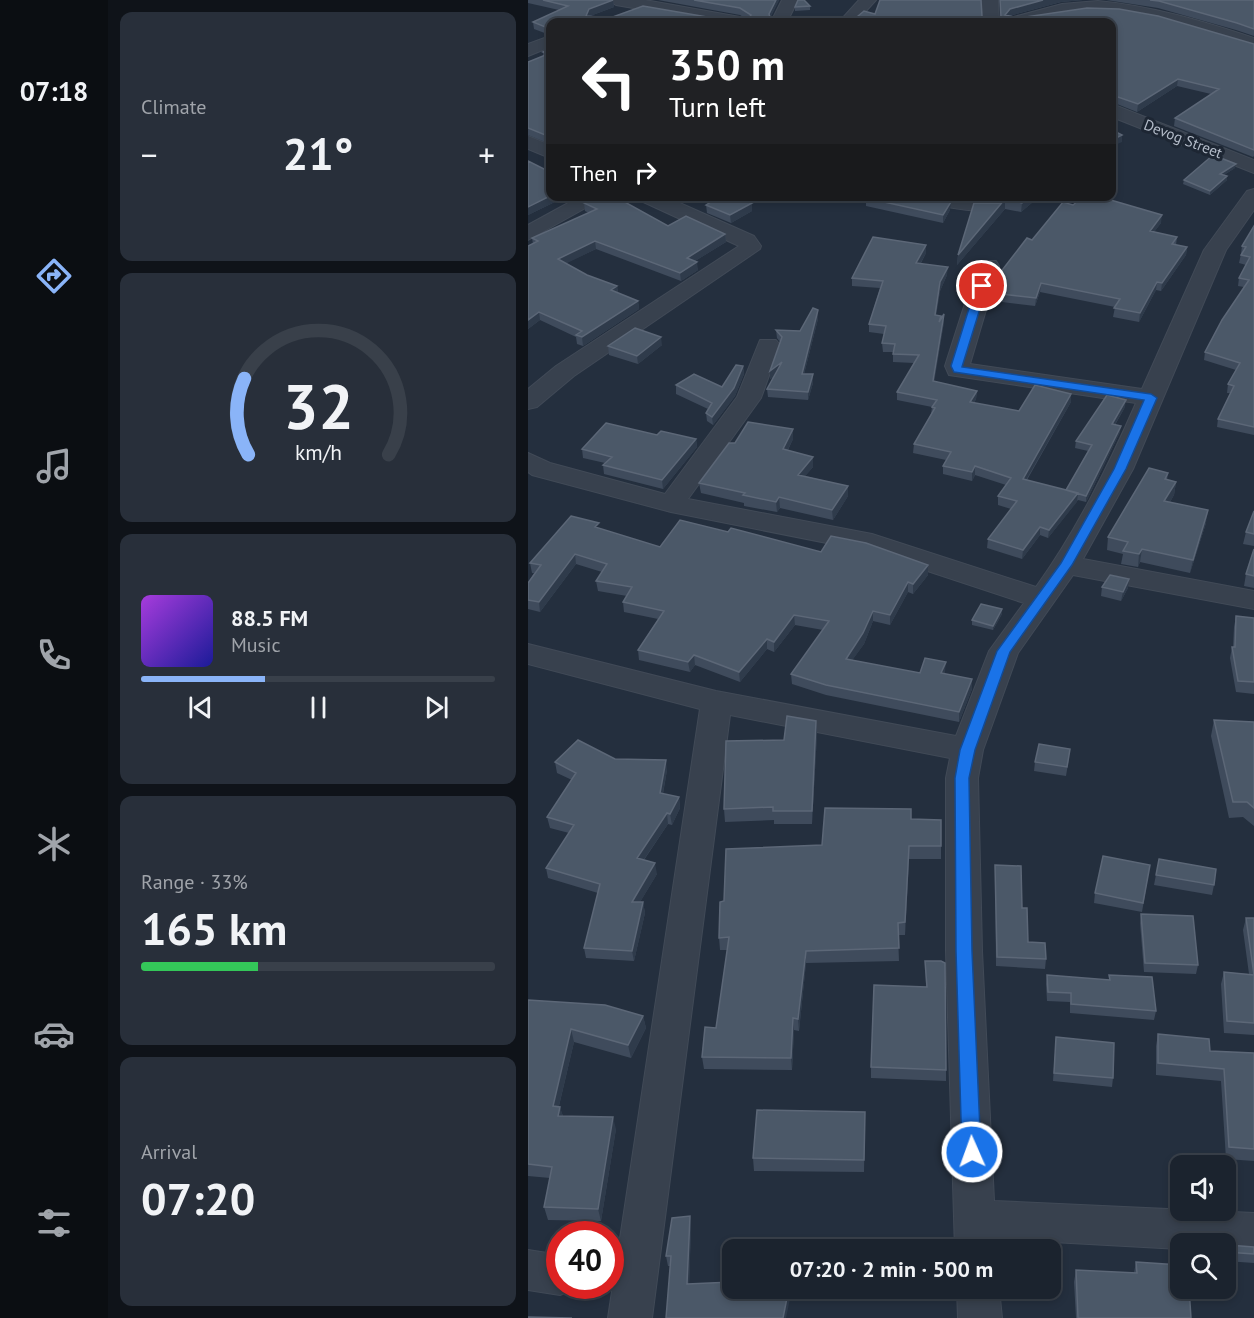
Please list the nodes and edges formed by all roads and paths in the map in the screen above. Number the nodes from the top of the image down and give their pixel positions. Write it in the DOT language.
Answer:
graph roads {
  1 [pos="616,0"];
  2 [pos="790,0"];
  3 [pos="868,0"];
  4 [pos="990,0"];
  5 [pos="641,5"];
  6 [pos="608,18"];
  7 [pos="717,18"];
  8 [pos="781,18"];
  9 [pos="851,18"];
  10 [pos="991,18"];
  11 [pos="1028,18"];
  12 [pos="528,36"];
  13 [pos="1251,40"];
  14 [pos="546,41"];
  15 [pos="546,43"];
  16 [pos="528,51"];
  17 [pos="1116,112"];
  18 [pos="1254,167"];
  19 [pos="1254,195"];
  20 [pos="588,201"];
  21 [pos="657,201"];
  22 [pos="954,201"];
  23 [pos="997,201"];
  24 [pos="528,234"];
  25 [pos="988,266"];
  26 [pos="768,345"];
  27 [pos="1151,398"];
  28 [pos="528,402"];
  29 [pos="528,461"];
  30 [pos="670,504"];
  31 [pos="1066,565"];
  32 [pos="1041,598"];
  33 [pos="1254,600"];
  34 [pos="528,654"];
  35 [pos="716,702"];
  36 [pos="967,750"];
  37 [pos="1254,1233"];
  38 [pos="975,1234"];
  39 [pos="528,1270"];
  40 [pos="546,1273"];
  41 [pos="625,1296"];
  42 [pos="979,1299"];
  43 [pos="980,1318"];
  1 -- 5 [label="street"];
  2 -- 8 [label="street"];
  3 -- 9 [label="street"];
  4 -- 10 [label="street"];
  5 -- 6 [label="street"];
  5 -- 7 [label="street"];
  11 -- 13 [label="street"];
  12 -- 14 [label="street"];
  15 -- 16 [label="street"];
  17 -- 18 [label="street, Devog Street"];
  19 -- 27 [label="street"];
  20 -- 24 [label="street"];
  21 -- 28 [label="street"];
  22 -- 23 [label="street"];
  25 -- 27 [label="street"];
  26 -- 30 [label="street"];
  27 -- 31 [label="street"];
  29 -- 30 [label="street"];
  30 -- 32 [label="street"];
  31 -- 32 [label="street"];
  31 -- 33 [label="street"];
  32 -- 36 [label="street"];
  34 -- 35 [label="street"];
  35 -- 36 [label="street"];
  35 -- 41 [label="street"];
  36 -- 38 [label="street"];
  37 -- 38 [label="street"];
  39 -- 40 [label="street"];
  42 -- 43 [label="street"];
}
